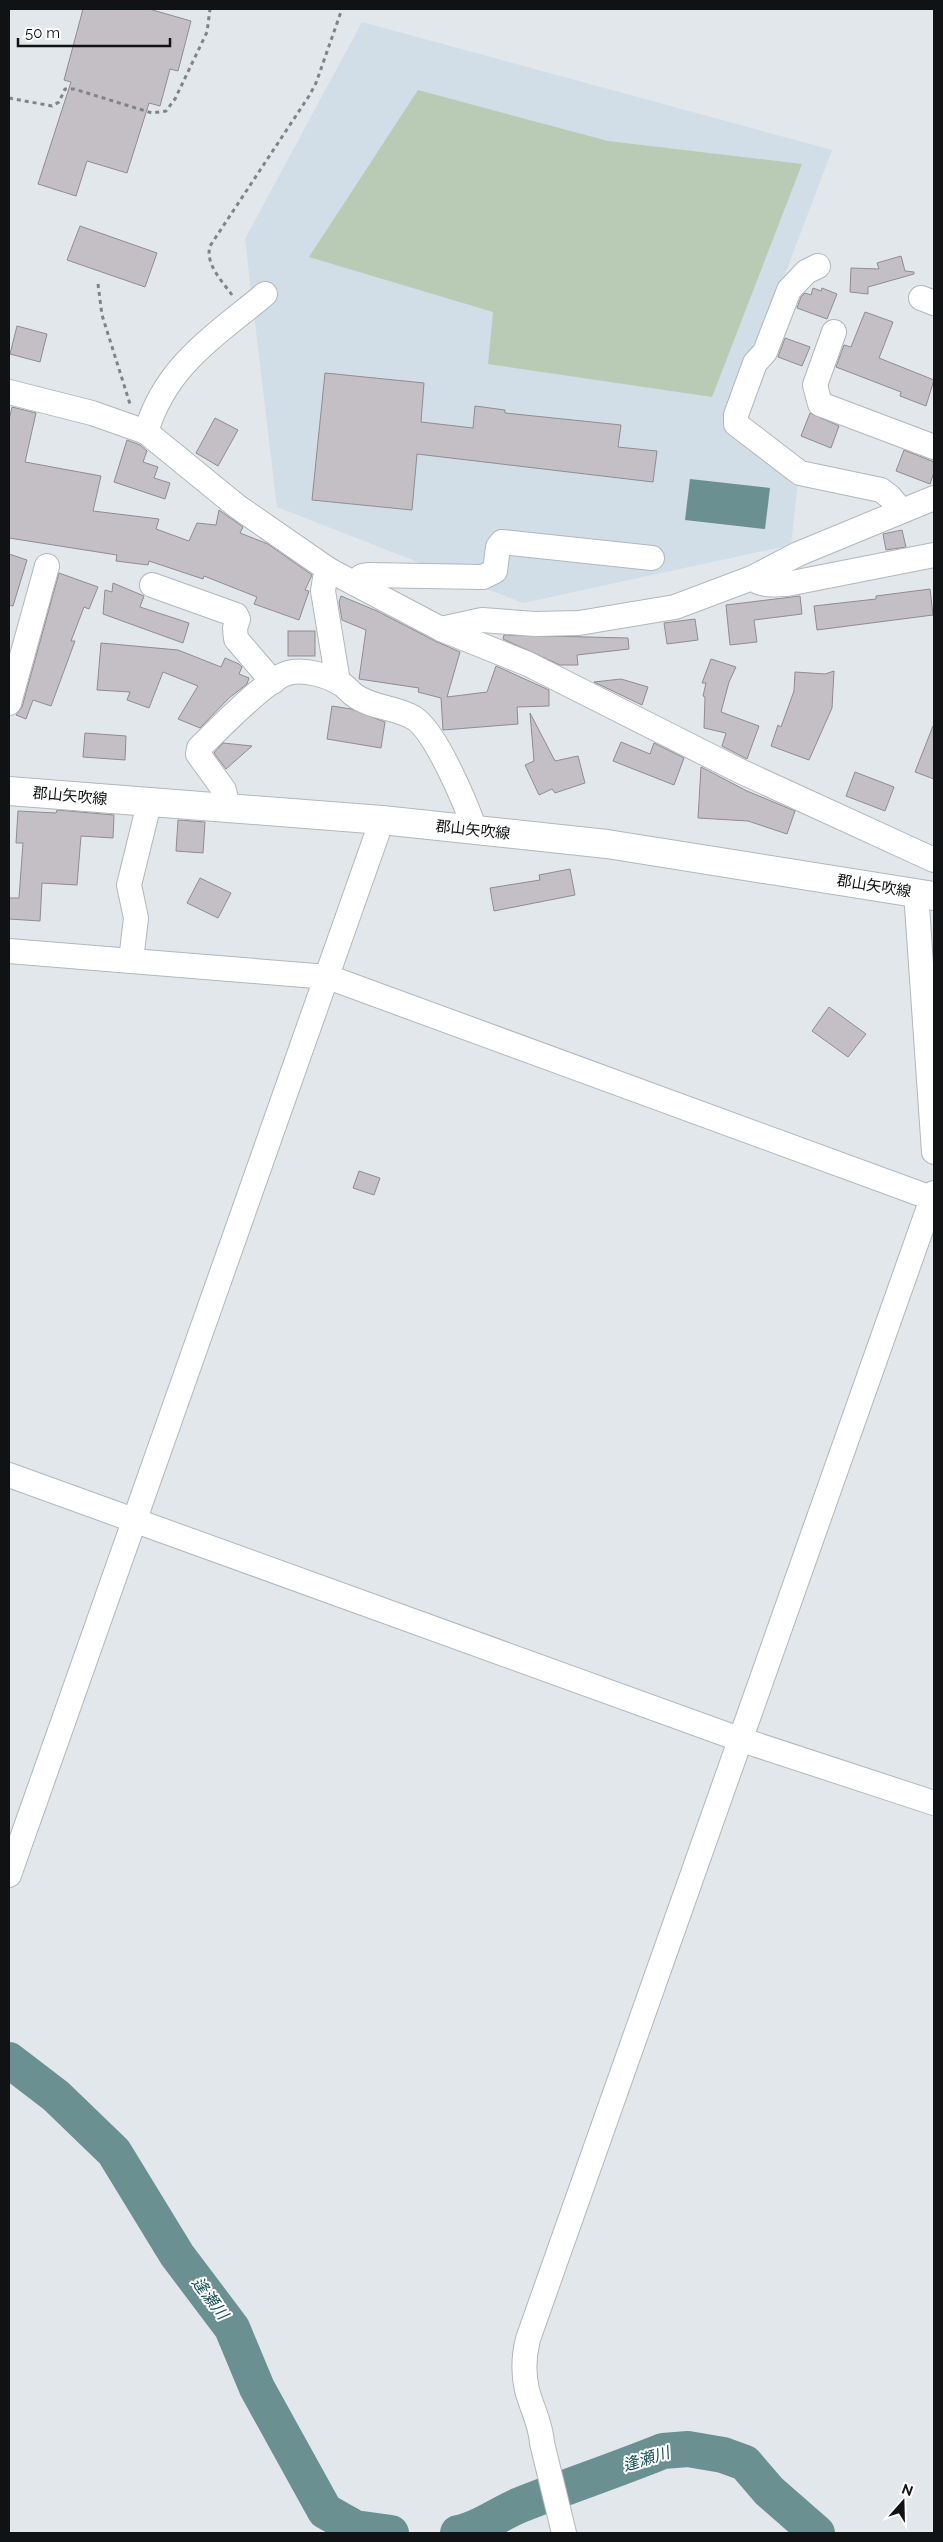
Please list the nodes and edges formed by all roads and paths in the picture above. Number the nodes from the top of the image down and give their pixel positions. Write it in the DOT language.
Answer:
graph roads {
  1 [pos="210,9"];
  2 [pos="342,9"];
  3 [pos="9,98"];
  4 [pos="818,266"];
  5 [pos="98,284"];
  6 [pos="265,294"];
  7 [pos="244,312"];
  8 [pos="834,332"];
  9 [pos="9,392"];
  10 [pos="135,428"];
  11 [pos="934,447"];
  12 [pos="934,498"];
  13 [pos="902,511"];
  14 [pos="934,555"];
  15 [pos="652,558"];
  16 [pos="47,566"];
  17 [pos="329,570"];
  18 [pos="752,578"];
  19 [pos="354,583"];
  20 [pos="152,585"];
  21 [pos="441,629"];
  22 [pos="272,682"];
  23 [pos="338,682"];
  24 [pos="9,703"];
  25 [pos="9,791"];
  26 [pos="146,802"];
  27 [pos="228,808"];
  28 [pos="382,820"];
  29 [pos="475,830"];
  30 [pos="934,860"];
  31 [pos="925,894"];
  32 [pos="9,951"];
  33 [pos="131,960"];
  34 [pos="328,977"];
  35 [pos="934,1152"];
  36 [pos="934,1197"];
  37 [pos="9,1474"];
  38 [pos="134,1519"];
  39 [pos="739,1739"];
  40 [pos="934,1803"];
  41 [pos="9,1875"];
  42 [pos="564,2533"];
  1 -- 3 [label="path"];
  2 -- 7 [label="path"];
  4 -- 13 [label="street"];
  5 -- 10 [label="path"];
  6 -- 7 [label="street"];
  7 -- 10 [label="street"];
  8 -- 11 [label="street"];
  9 -- 10 [label="street"];
  10 -- 17 [label="street"];
  12 -- 13 [label="street"];
  13 -- 18 [label="street"];
  14 -- 18 [label="street"];
  15 -- 19 [label="street"];
  16 -- 24 [label="street"];
  17 -- 19 [label="street"];
  17 -- 23 [label="street"];
  18 -- 21 [label="street"];
  19 -- 21 [label="street"];
  20 -- 22 [label="street"];
  21 -- 30 [label="street"];
  22 -- 23 [label="street"];
  22 -- 27 [label="street"];
  23 -- 29 [label="street"];
  25 -- 26 [label="main road, 郡山矢吹線"];
  26 -- 27 [label="main road, 郡山矢吹線"];
  26 -- 33 [label="street"];
  27 -- 28 [label="main road, 郡山矢吹線"];
  28 -- 29 [label="main road, 郡山矢吹線"];
  28 -- 34 [label="street"];
  29 -- 31 [label="main road, 郡山矢吹線"];
  31 -- 35 [label="street"];
  32 -- 33 [label="street"];
  33 -- 34 [label="street"];
  34 -- 36 [label="street"];
  34 -- 38 [label="street"];
  36 -- 39 [label="street"];
  37 -- 38 [label="street"];
  38 -- 39 [label="street"];
  38 -- 41 [label="street"];
  39 -- 40 [label="street"];
  39 -- 42 [label="street"];
}
